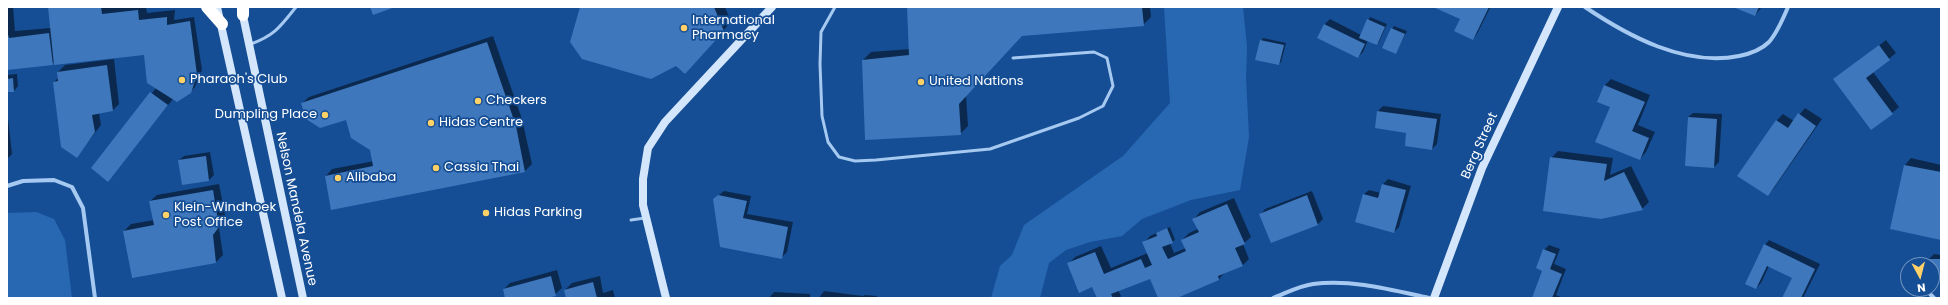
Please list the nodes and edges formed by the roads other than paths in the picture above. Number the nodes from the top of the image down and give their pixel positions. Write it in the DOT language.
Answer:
graph roads {
  1 [pos="207,7"];
  2 [pos="217,7"];
  3 [pos="296,7"];
  4 [pos="772,7"];
  5 [pos="835,7"];
  6 [pos="1558,7"];
  7 [pos="1585,7"];
  8 [pos="1788,7"];
  9 [pos="242,10"];
  10 [pos="222,24"];
  11 [pos="250,45"];
  12 [pos="1014,58"];
  13 [pos="7,186"];
  14 [pos="645,218"];
  15 [pos="631,220"];
  16 [pos="95,298"];
  17 [pos="282,298"];
  18 [pos="303,298"];
  19 [pos="666,298"];
  20 [pos="1273,298"];
  21 [pos="1429,298"];
  22 [pos="1434,298"];
  1 -- 10 [label="highway"];
  2 -- 10 [label="street"];
  3 -- 11 [label="lane"];
  4 -- 14 [label="street"];
  5 -- 12 [label="lane"];
  6 -- 22 [label="street, Berg Street"];
  7 -- 8 [label="street"];
  9 -- 11 [label="street, Nelson Mandela Avenue"];
  10 -- 17 [label="street"];
  11 -- 18 [label="street, Nelson Mandela Avenue"];
  13 -- 16 [label="street"];
  14 -- 15 [label="lane"];
  14 -- 19 [label="street"];
  20 -- 21 [label="street"];
}
